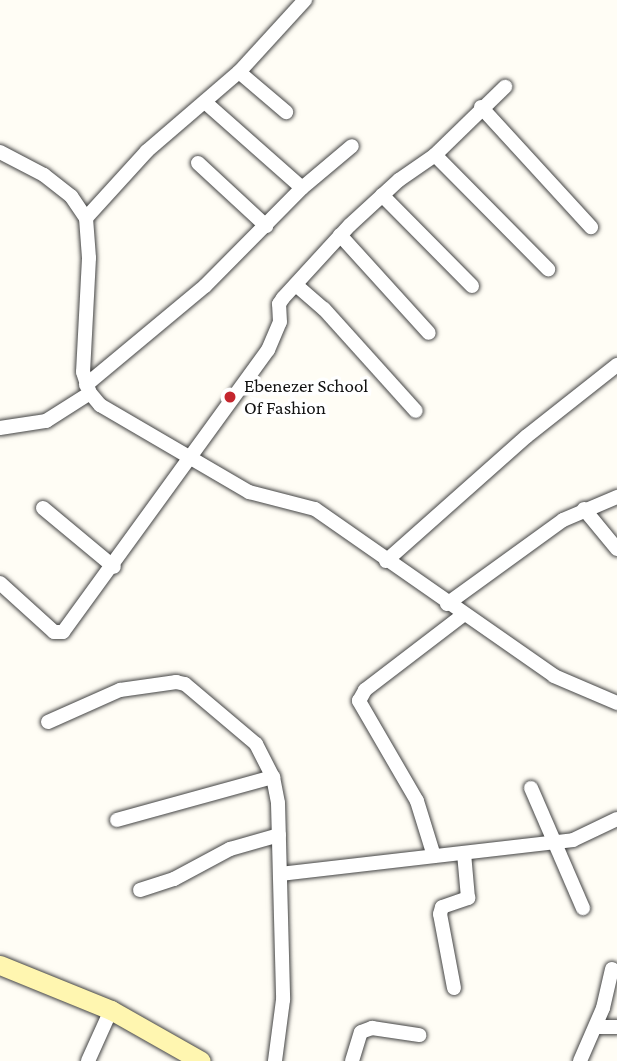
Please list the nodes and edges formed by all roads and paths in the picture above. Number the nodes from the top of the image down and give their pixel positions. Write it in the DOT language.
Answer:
graph roads {
  1 [pos="305,0"];
  2 [pos="239,72"];
  3 [pos="505,87"];
  4 [pos="206,103"];
  5 [pos="481,107"];
  6 [pos="286,112"];
  7 [pos="352,146"];
  8 [pos="0,152"];
  9 [pos="435,155"];
  10 [pos="198,163"];
  11 [pos="302,188"];
  12 [pos="382,195"];
  13 [pos="86,218"];
  14 [pos="266,226"];
  15 [pos="591,227"];
  16 [pos="340,235"];
  17 [pos="548,269"];
  18 [pos="296,285"];
  19 [pos="472,286"];
  20 [pos="429,333"];
  21 [pos="617,365"];
  22 [pos="88,389"];
  23 [pos="416,411"];
  24 [pos="0,428"];
  25 [pos="188,461"];
  26 [pos="617,497"];
  27 [pos="43,508"];
  28 [pos="584,509"];
  29 [pos="617,549"];
  30 [pos="386,561"];
  31 [pos="114,567"];
  32 [pos="0,583"];
  33 [pos="447,604"];
  34 [pos="463,615"];
  35 [pos="617,703"];
  36 [pos="48,722"];
  37 [pos="273,777"];
  38 [pos="531,788"];
  39 [pos="617,819"];
  40 [pos="117,820"];
  41 [pos="279,835"];
  42 [pos="552,840"];
  43 [pos="464,853"];
  44 [pos="434,856"];
  45 [pos="280,874"];
  46 [pos="140,890"];
  47 [pos="583,908"];
  48 [pos="0,965"];
  49 [pos="612,969"];
  50 [pos="454,988"];
  51 [pos="111,1010"];
  52 [pos="596,1027"];
  53 [pos="617,1027"];
  54 [pos="419,1035"];
  55 [pos="88,1061"];
  56 [pos="201,1061"];
  57 [pos="275,1061"];
  58 [pos="352,1061"];
  59 [pos="580,1061"];
  1 -- 2 [label="street"];
  2 -- 4 [label="street"];
  2 -- 6 [label="street"];
  3 -- 5 [label="street"];
  4 -- 11 [label="street"];
  4 -- 13 [label="street"];
  5 -- 9 [label="street"];
  5 -- 15 [label="street"];
  7 -- 11 [label="street"];
  8 -- 13 [label="street"];
  9 -- 12 [label="street"];
  9 -- 17 [label="street"];
  10 -- 14 [label="street"];
  11 -- 14 [label="street"];
  12 -- 16 [label="street"];
  12 -- 19 [label="street"];
  13 -- 22 [label="street"];
  14 -- 22 [label="street"];
  16 -- 18 [label="street"];
  16 -- 20 [label="street"];
  18 -- 23 [label="street"];
  18 -- 25 [label="street"];
  21 -- 30 [label="street"];
  22 -- 24 [label="street"];
  22 -- 25 [label="street"];
  25 -- 30 [label="street"];
  25 -- 31 [label="street"];
  26 -- 28 [label="street"];
  27 -- 31 [label="street"];
  28 -- 29 [label="street"];
  28 -- 33 [label="street"];
  30 -- 33 [label="street"];
  31 -- 32 [label="street"];
  33 -- 34 [label="street"];
  34 -- 35 [label="street"];
  34 -- 44 [label="street"];
  36 -- 37 [label="street"];
  37 -- 40 [label="street"];
  37 -- 41 [label="street"];
  38 -- 42 [label="street"];
  39 -- 42 [label="street"];
  41 -- 45 [label="street"];
  41 -- 46 [label="street"];
  42 -- 43 [label="street"];
  42 -- 47 [label="street"];
  43 -- 44 [label="street"];
  43 -- 50 [label="street"];
  44 -- 45 [label="street"];
  45 -- 57 [label="street"];
  48 -- 51 [label="street"];
  49 -- 52 [label="street"];
  51 -- 55 [label="street"];
  51 -- 56 [label="street"];
  52 -- 53 [label="street"];
  52 -- 59 [label="street"];
  54 -- 58 [label="street"];
}
